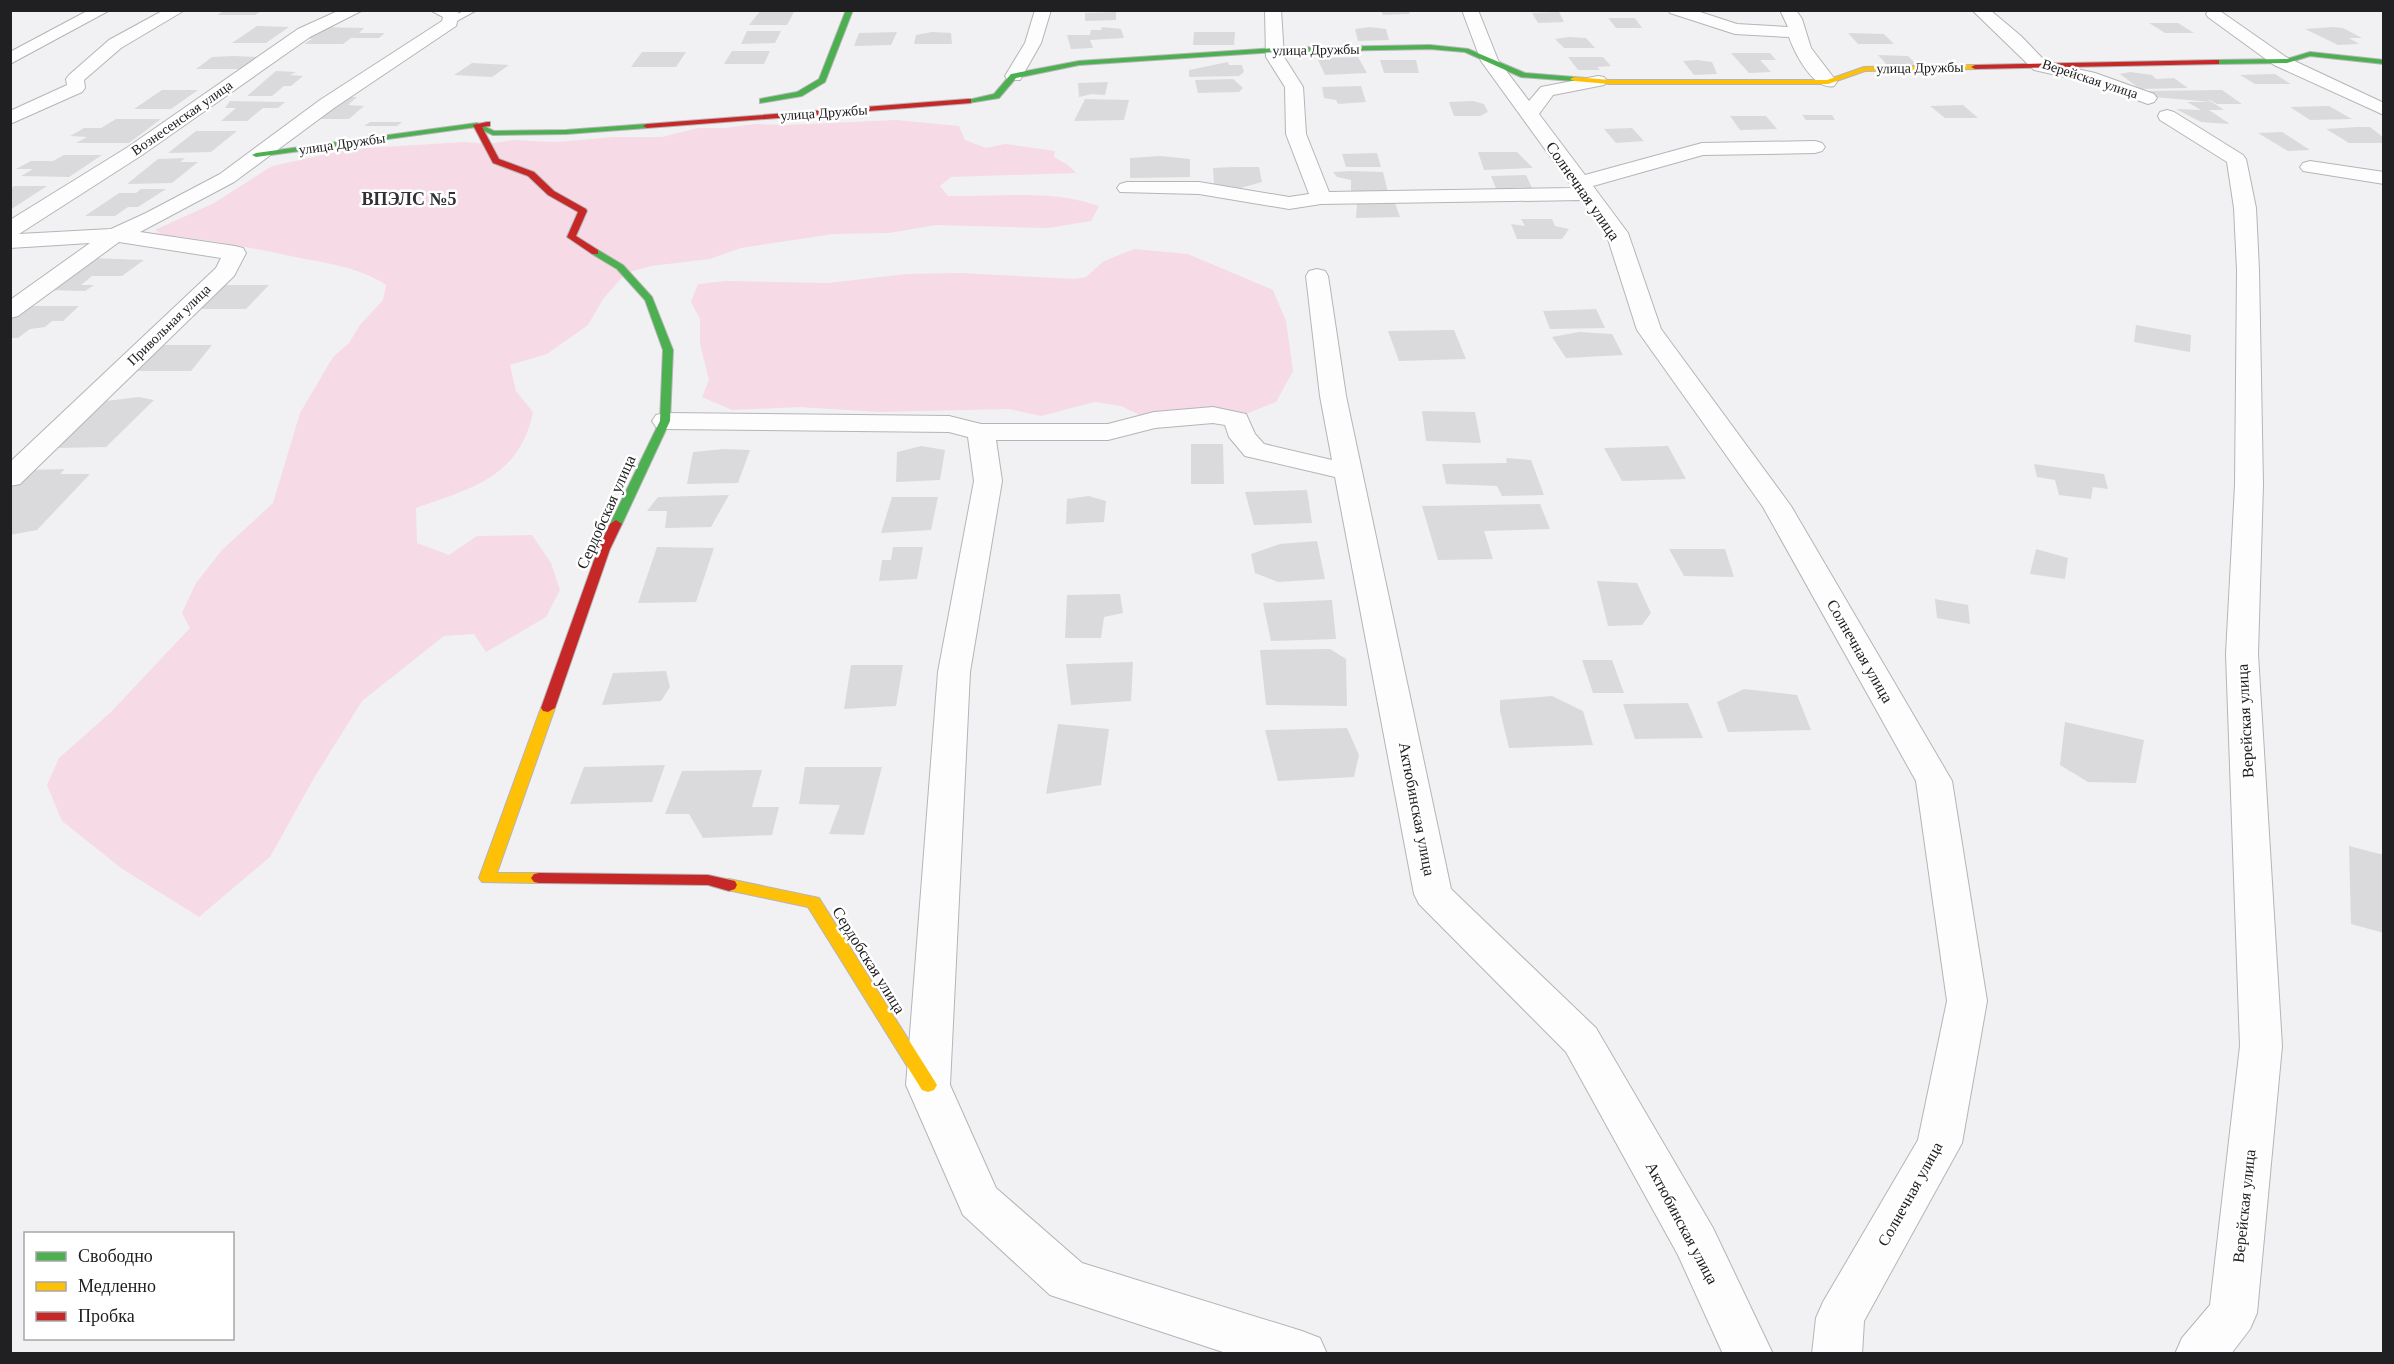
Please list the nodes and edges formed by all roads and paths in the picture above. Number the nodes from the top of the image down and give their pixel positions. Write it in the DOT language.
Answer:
graph roads {
  1 [pos="102,10"];
  2 [pos="177,10"];
  3 [pos="355,10"];
  4 [pos="473,10"];
  5 [pos="850,10"];
  6 [pos="1043,10"];
  7 [pos="1272,10"];
  8 [pos="1470,10"];
  9 [pos="1676,10"];
  10 [pos="1788,10"];
  11 [pos="1980,10"];
  12 [pos="442,13"];
  13 [pos="2214,14"];
  14 [pos="1797,32"];
  15 [pos="1276,50"];
  16 [pos="10,59"];
  17 [pos="1490,61"];
  18 [pos="2280,61"];
  19 [pos="2384,62"];
  20 [pos="2040,66"];
  21 [pos="1014,76"];
  22 [pos="1598,81"];
  23 [pos="1828,82"];
  24 [pos="2384,110"];
  25 [pos="1529,114"];
  26 [pos="10,118"];
  27 [pos="477,125"];
  28 [pos="1815,147"];
  29 [pos="256,156"];
  30 [pos="2310,166"];
  31 [pos="2384,178"];
  32 [pos="1127,188"];
  33 [pos="1583,189"];
  34 [pos="1321,198"];
  35 [pos="10,230"];
  36 [pos="115,235"];
  37 [pos="10,240"];
  38 [pos="1317,276"];
  39 [pos="10,311"];
  40 [pos="665,421"];
  41 [pos="981,432"];
  42 [pos="1350,472"];
  43 [pos="10,478"];
  44 [pos="928,1085"];
  45 [pos="1302,1353"];
  46 [pos="1748,1353"];
  47 [pos="1837,1353"];
  48 [pos="2200,1353"];
  1 -- 16 [label="street"];
  2 -- 26 [label="street"];
  3 -- 35 [label="street, Вознесенская улица"];
  4 -- 12 [label="lane"];
  5 -- 27 [label="street"];
  6 -- 21 [label="street"];
  7 -- 15 [label="street"];
  8 -- 17 [label="street, Солнечная улица"];
  9 -- 14 [label="street"];
  10 -- 14 [label="street"];
  11 -- 20 [label="street, Верейская улица"];
  12 -- 29 [label="street"];
  13 -- 18 [label="street"];
  14 -- 23 [label="street"];
  15 -- 17 [label="street, улица Дружбы"];
  15 -- 21 [label="street, улица Дружбы"];
  15 -- 34 [label="street"];
  17 -- 22 [label="street, улица Дружбы"];
  17 -- 25 [label="street, Солнечная улица"];
  18 -- 19 [label="street, улица Дружбы"];
  18 -- 20 [label="street, улица Дружбы"];
  18 -- 24 [label="street"];
  20 -- 23 [label="street, улица Дружбы"];
  20 -- 48 [label="street, Верейская улица"];
  21 -- 27 [label="street, улица Дружбы"];
  22 -- 23 [label="street, улица Дружбы"];
  22 -- 25 [label="street"];
  25 -- 33 [label="street, Солнечная улица"];
  27 -- 29 [label="street, улица Дружбы"];
  27 -- 40 [label="street, Сердобская улица"];
  28 -- 33 [label="street"];
  29 -- 36 [label="street"];
  30 -- 31 [label="street"];
  32 -- 34 [label="street"];
  33 -- 34 [label="street"];
  33 -- 47 [label="street, Солнечная улица"];
  36 -- 37 [label="street"];
  36 -- 39 [label="street"];
  36 -- 43 [label="street, Привольная улица"];
  38 -- 42 [label="street, Актюбинская улица"];
  40 -- 41 [label="street"];
  40 -- 44 [label="street, Сердобская улица"];
  41 -- 42 [label="street"];
  41 -- 44 [label="street"];
  42 -- 46 [label="street, Актюбинская улица"];
  44 -- 45 [label="street"];
}
